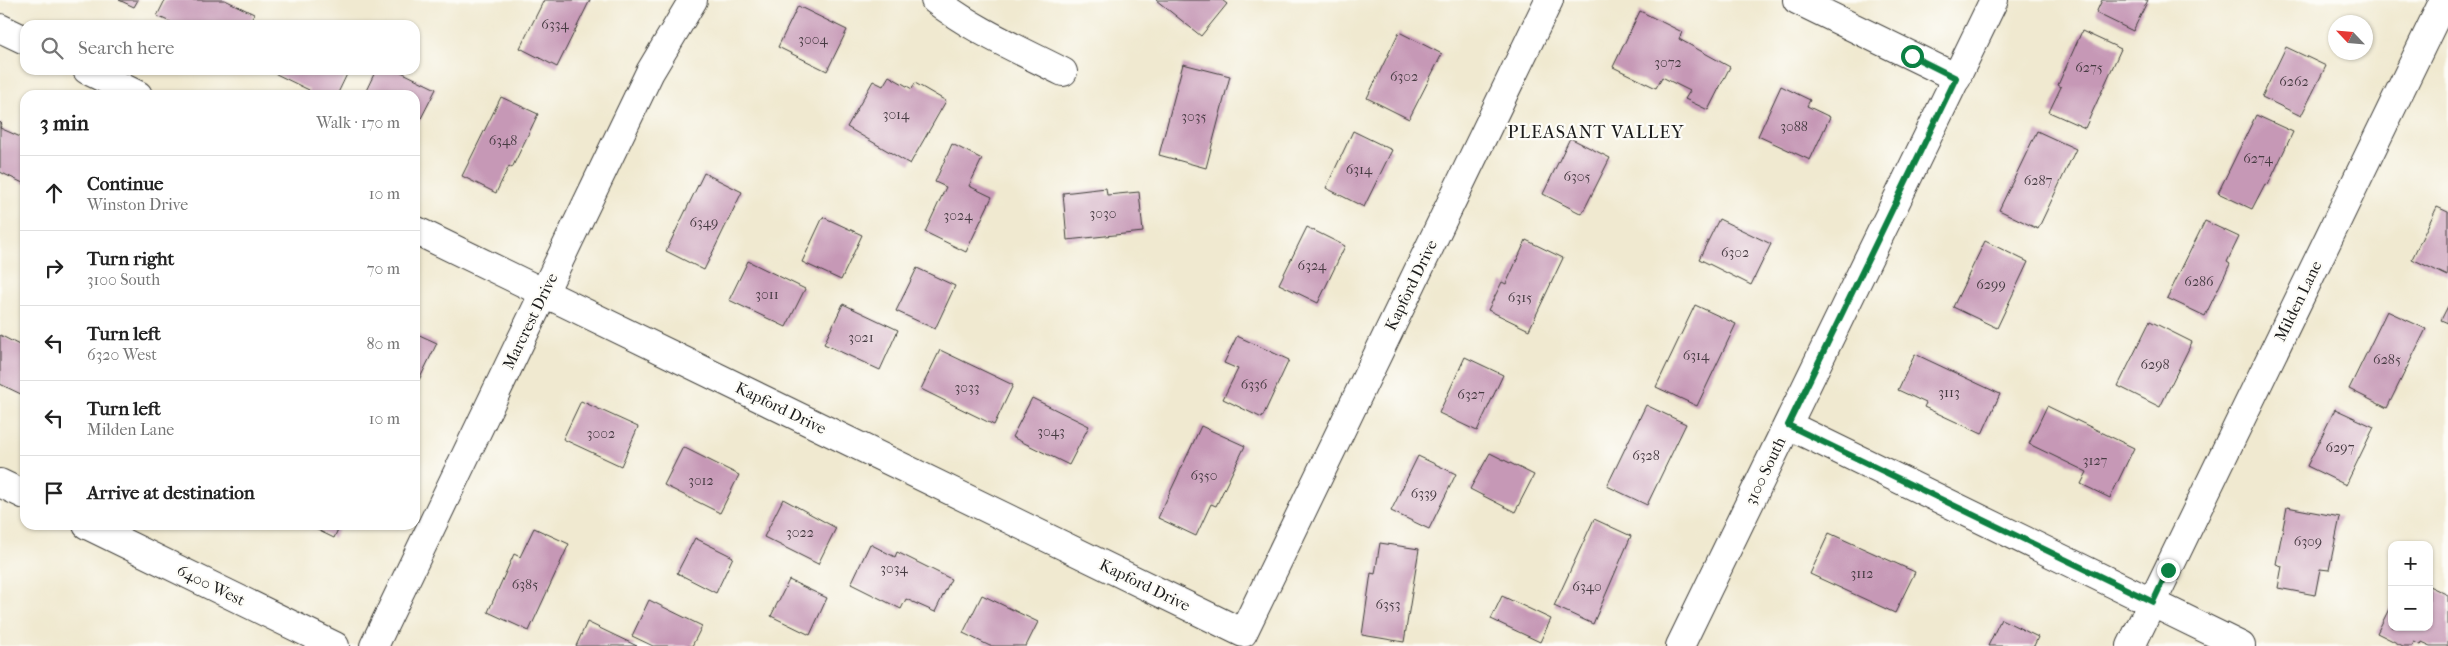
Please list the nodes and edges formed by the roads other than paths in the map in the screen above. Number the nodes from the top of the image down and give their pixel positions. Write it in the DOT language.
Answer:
graph roads {
  1 [pos="693,0"];
  2 [pos="935,0"];
  3 [pos="1549,0"];
  4 [pos="1797,0"];
  5 [pos="1994,0"];
  6 [pos="2444,0"];
  7 [pos="0,28"];
  8 [pos="20,38"];
  9 [pos="1063,72"];
  10 [pos="96,75"];
  11 [pos="1956,78"];
  12 [pos="128,90"];
  13 [pos="420,232"];
  14 [pos="543,292"];
  15 [pos="1788,425"];
  16 [pos="0,483"];
  17 [pos="20,493"];
  18 [pos="97,530"];
  19 [pos="2153,602"];
  20 [pos="335,646"];
  21 [pos="374,646"];
  22 [pos="1680,646"];
  23 [pos="2131,646"];
  24 [pos="2241,646"];
  1 -- 14 [label="street, Marcrest Drive"];
  2 -- 9 [label="street"];
  3 -- 14 [label="street, Kapford Drive"];
  4 -- 11 [label="street"];
  5 -- 11 [label="street, 3100 South"];
  6 -- 19 [label="street, Milden Lane"];
  7 -- 8 [label="street"];
  10 -- 12 [label="street"];
  11 -- 15 [label="street, 3100 South"];
  13 -- 14 [label="street, Kapford Drive"];
  14 -- 21 [label="street, Marcrest Drive"];
  15 -- 19 [label="street"];
  15 -- 22 [label="street, 3100 South"];
  16 -- 17 [label="street"];
  18 -- 20 [label="street, 6400 West"];
  19 -- 23 [label="street, Milden Lane"];
  19 -- 24 [label="street"];
}
